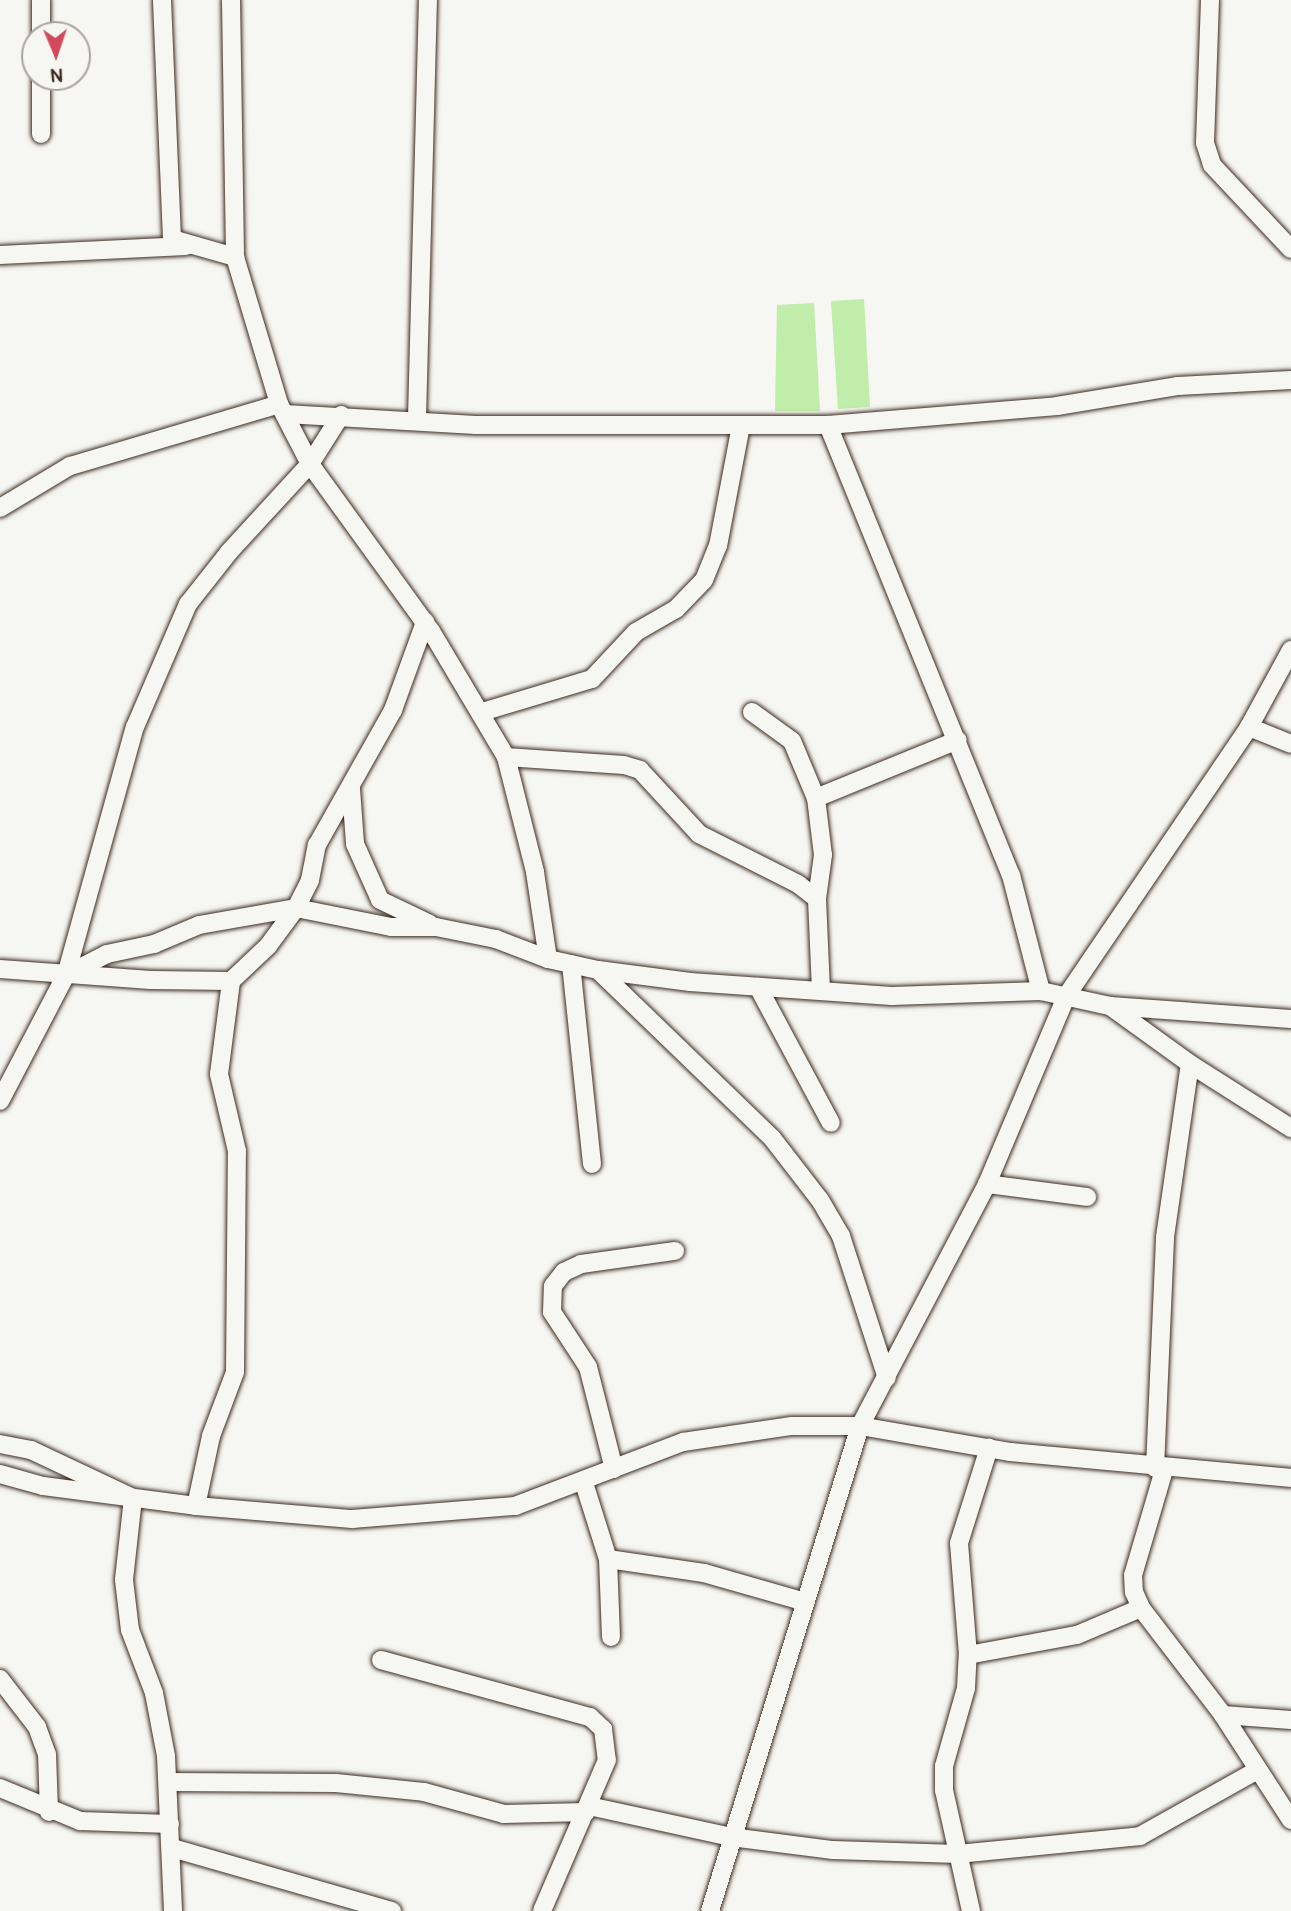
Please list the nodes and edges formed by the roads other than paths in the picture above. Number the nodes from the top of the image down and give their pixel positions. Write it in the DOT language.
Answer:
graph roads {
  1 [pos="41,0"];
  2 [pos="162,0"];
  3 [pos="231,0"];
  4 [pos="428,0"];
  5 [pos="1210,0"];
  6 [pos="41,21"];
  7 [pos="41,91"];
  8 [pos="41,134"];
  9 [pos="186,246"];
  10 [pos="1291,249"];
  11 [pos="0,255"];
  12 [pos="235,257"];
  13 [pos="1291,380"];
  14 [pos="282,409"];
  15 [pos="341,415"];
  16 [pos="417,418"];
  17 [pos="741,425"];
  18 [pos="828,425"];
  19 [pos="310,464"];
  20 [pos="0,508"];
  21 [pos="425,622"];
  22 [pos="1291,650"];
  23 [pos="482,712"];
  24 [pos="752,712"];
  25 [pos="1249,727"];
  26 [pos="958,740"];
  27 [pos="1291,744"];
  28 [pos="506,757"];
  29 [pos="351,789"];
  30 [pos="816,798"];
  31 [pos="817,900"];
  32 [pos="296,908"];
  33 [pos="436,927"];
  34 [pos="548,959"];
  35 [pos="571,964"];
  36 [pos="0,969"];
  37 [pos="598,970"];
  38 [pos="66,975"];
  39 [pos="230,981"];
  40 [pos="758,987"];
  41 [pos="821,991"];
  42 [pos="1041,991"];
  43 [pos="1067,995"];
  44 [pos="1110,1006"];
  45 [pos="1291,1019"];
  46 [pos="1190,1064"];
  47 [pos="0,1101"];
  48 [pos="831,1124"];
  49 [pos="1291,1128"];
  50 [pos="592,1164"];
  51 [pos="987,1184"];
  52 [pos="1087,1197"];
  53 [pos="675,1251"];
  54 [pos="887,1378"];
  55 [pos="860,1426"];
  56 [pos="0,1444"];
  57 [pos="989,1448"];
  58 [pos="614,1469"];
  59 [pos="1160,1469"];
  60 [pos="0,1474"];
  61 [pos="1291,1478"];
  62 [pos="584,1483"];
  63 [pos="133,1498"];
  64 [pos="196,1506"];
  65 [pos="608,1559"];
  66 [pos="805,1602"];
  67 [pos="1140,1608"];
  68 [pos="611,1637"];
  69 [pos="968,1655"];
  70 [pos="382,1660"];
  71 [pos="0,1679"];
  72 [pos="1223,1715"];
  73 [pos="1291,1720"];
  74 [pos="1256,1772"];
  75 [pos="168,1782"];
  76 [pos="0,1788"];
  77 [pos="588,1809"];
  78 [pos="49,1812"];
  79 [pos="1291,1820"];
  80 [pos="170,1824"];
  81 [pos="731,1837"];
  82 [pos="172,1848"];
  83 [pos="958,1854"];
  84 [pos="173,1911"];
  85 [pos="393,1911"];
  86 [pos="542,1911"];
  87 [pos="710,1911"];
  88 [pos="971,1911"];
  1 -- 6 [label="street"];
  2 -- 9 [label="street"];
  3 -- 12 [label="street"];
  4 -- 16 [label="street"];
  5 -- 10 [label="street"];
  7 -- 8 [label="street"];
  9 -- 11 [label="street"];
  9 -- 12 [label="street"];
  12 -- 14 [label="street"];
  13 -- 18 [label="street"];
  14 -- 15 [label="street"];
  14 -- 19 [label="street"];
  14 -- 20 [label="street"];
  15 -- 16 [label="street"];
  15 -- 19 [label="street"];
  16 -- 17 [label="street"];
  17 -- 18 [label="street"];
  17 -- 23 [label="street"];
  18 -- 26 [label="street"];
  19 -- 21 [label="street"];
  19 -- 38 [label="street"];
  21 -- 23 [label="street"];
  21 -- 29 [label="street"];
  22 -- 25 [label="street"];
  23 -- 28 [label="street"];
  24 -- 30 [label="street"];
  25 -- 27 [label="street"];
  25 -- 43 [label="street"];
  26 -- 30 [label="street"];
  26 -- 42 [label="street"];
  28 -- 31 [label="street"];
  28 -- 34 [label="street"];
  29 -- 32 [label="street"];
  29 -- 33 [label="street"];
  30 -- 31 [label="street"];
  31 -- 41 [label="street"];
  32 -- 33 [label="street"];
  32 -- 38 [label="street"];
  32 -- 39 [label="street"];
  33 -- 34 [label="street"];
  34 -- 35 [label="street"];
  35 -- 37 [label="street"];
  35 -- 50 [label="street"];
  36 -- 38 [label="street"];
  37 -- 40 [label="street"];
  37 -- 54 [label="street"];
  38 -- 39 [label="street"];
  38 -- 47 [label="street"];
  39 -- 64 [label="street"];
  40 -- 41 [label="street"];
  40 -- 48 [label="street"];
  41 -- 42 [label="street"];
  42 -- 43 [label="street"];
  43 -- 44 [label="street"];
  43 -- 51 [label="street"];
  44 -- 45 [label="street"];
  44 -- 46 [label="street"];
  46 -- 49 [label="street"];
  46 -- 59 [label="street"];
  51 -- 52 [label="street"];
  51 -- 54 [label="street"];
  53 -- 58 [label="street"];
  54 -- 55 [label="street"];
  55 -- 57 [label="street"];
  55 -- 58 [label="street"];
  55 -- 66 [label="street"];
  56 -- 63 [label="street"];
  57 -- 59 [label="street"];
  57 -- 69 [label="street"];
  58 -- 62 [label="street"];
  59 -- 61 [label="street"];
  59 -- 67 [label="street"];
  60 -- 63 [label="street"];
  62 -- 64 [label="street"];
  62 -- 65 [label="street"];
  63 -- 64 [label="street"];
  63 -- 75 [label="street"];
  65 -- 66 [label="street"];
  65 -- 68 [label="street"];
  66 -- 81 [label="street"];
  67 -- 69 [label="street"];
  67 -- 72 [label="street"];
  69 -- 83 [label="street"];
  70 -- 77 [label="street"];
  71 -- 78 [label="street"];
  72 -- 73 [label="street"];
  72 -- 74 [label="street"];
  74 -- 79 [label="street"];
  74 -- 83 [label="street"];
  75 -- 77 [label="street"];
  75 -- 80 [label="street"];
  76 -- 78 [label="street"];
  77 -- 81 [label="street"];
  77 -- 86 [label="street"];
  78 -- 80 [label="street"];
  80 -- 82 [label="street"];
  81 -- 83 [label="street"];
  81 -- 87 [label="street"];
  82 -- 84 [label="street"];
  82 -- 85 [label="street"];
  83 -- 88 [label="street"];
}
